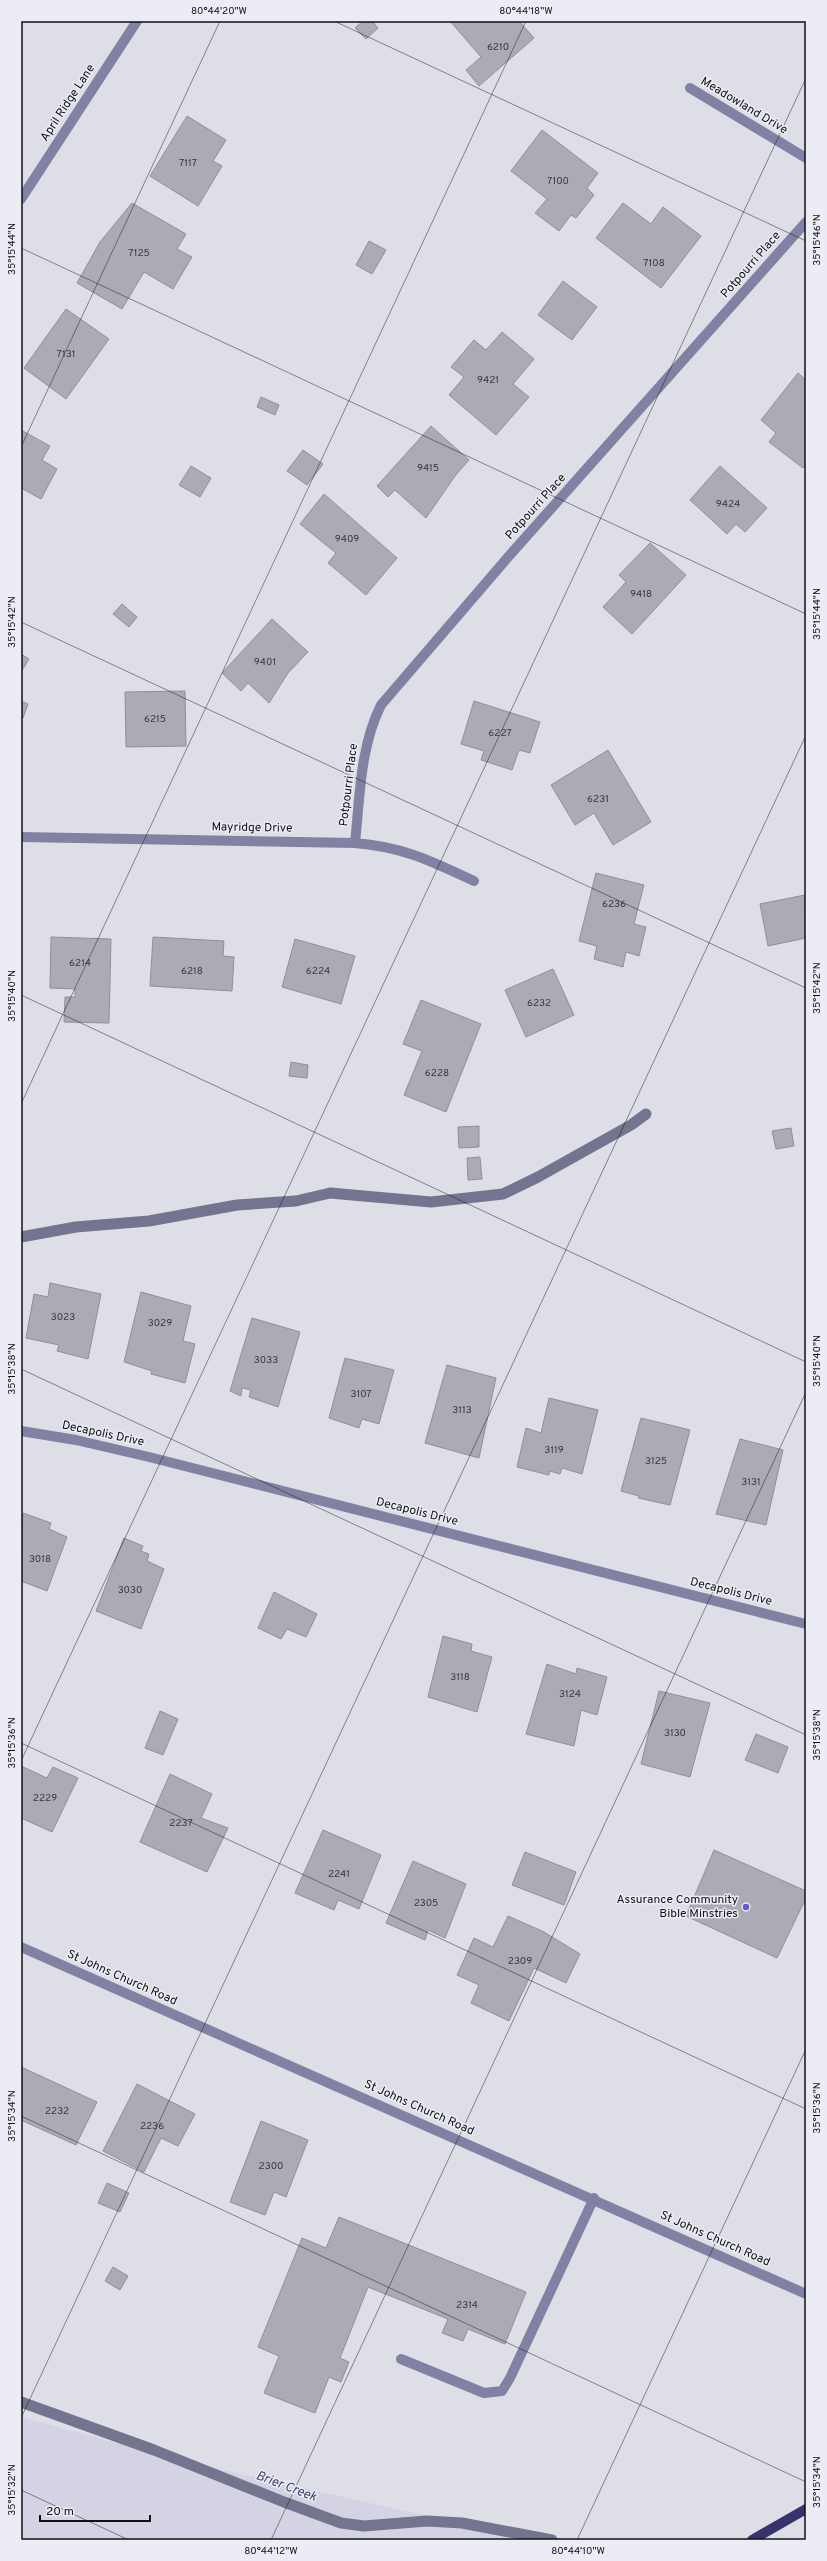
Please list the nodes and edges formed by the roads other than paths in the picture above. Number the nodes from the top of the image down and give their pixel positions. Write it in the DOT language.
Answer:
graph roads {
  1 [pos="137,21"];
  2 [pos="690,88"];
  3 [pos="806,158"];
  4 [pos="21,199"];
  5 [pos="806,222"];
  6 [pos="21,837"];
  7 [pos="355,843"];
  8 [pos="474,881"];
  9 [pos="21,1431"];
  10 [pos="806,1624"];
  11 [pos="21,1947"];
  12 [pos="594,2198"];
  13 [pos="806,2294"];
  14 [pos="401,2359"];
  15 [pos="806,2510"];
  16 [pos="752,2540"];
  1 -- 4 [label="street, April Ridge Lane"];
  2 -- 3 [label="street, Meadowland Drive"];
  5 -- 7 [label="street, Potpourri Place"];
  6 -- 7 [label="street, Mayridge Drive"];
  7 -- 8 [label="street, Mayridge Drive"];
  9 -- 10 [label="street, Decapolis Drive"];
  11 -- 12 [label="street, St Johns Church Road"];
  12 -- 13 [label="street, St Johns Church Road"];
  12 -- 14 [label="street"];
  15 -- 16 [label="main road"];
}
